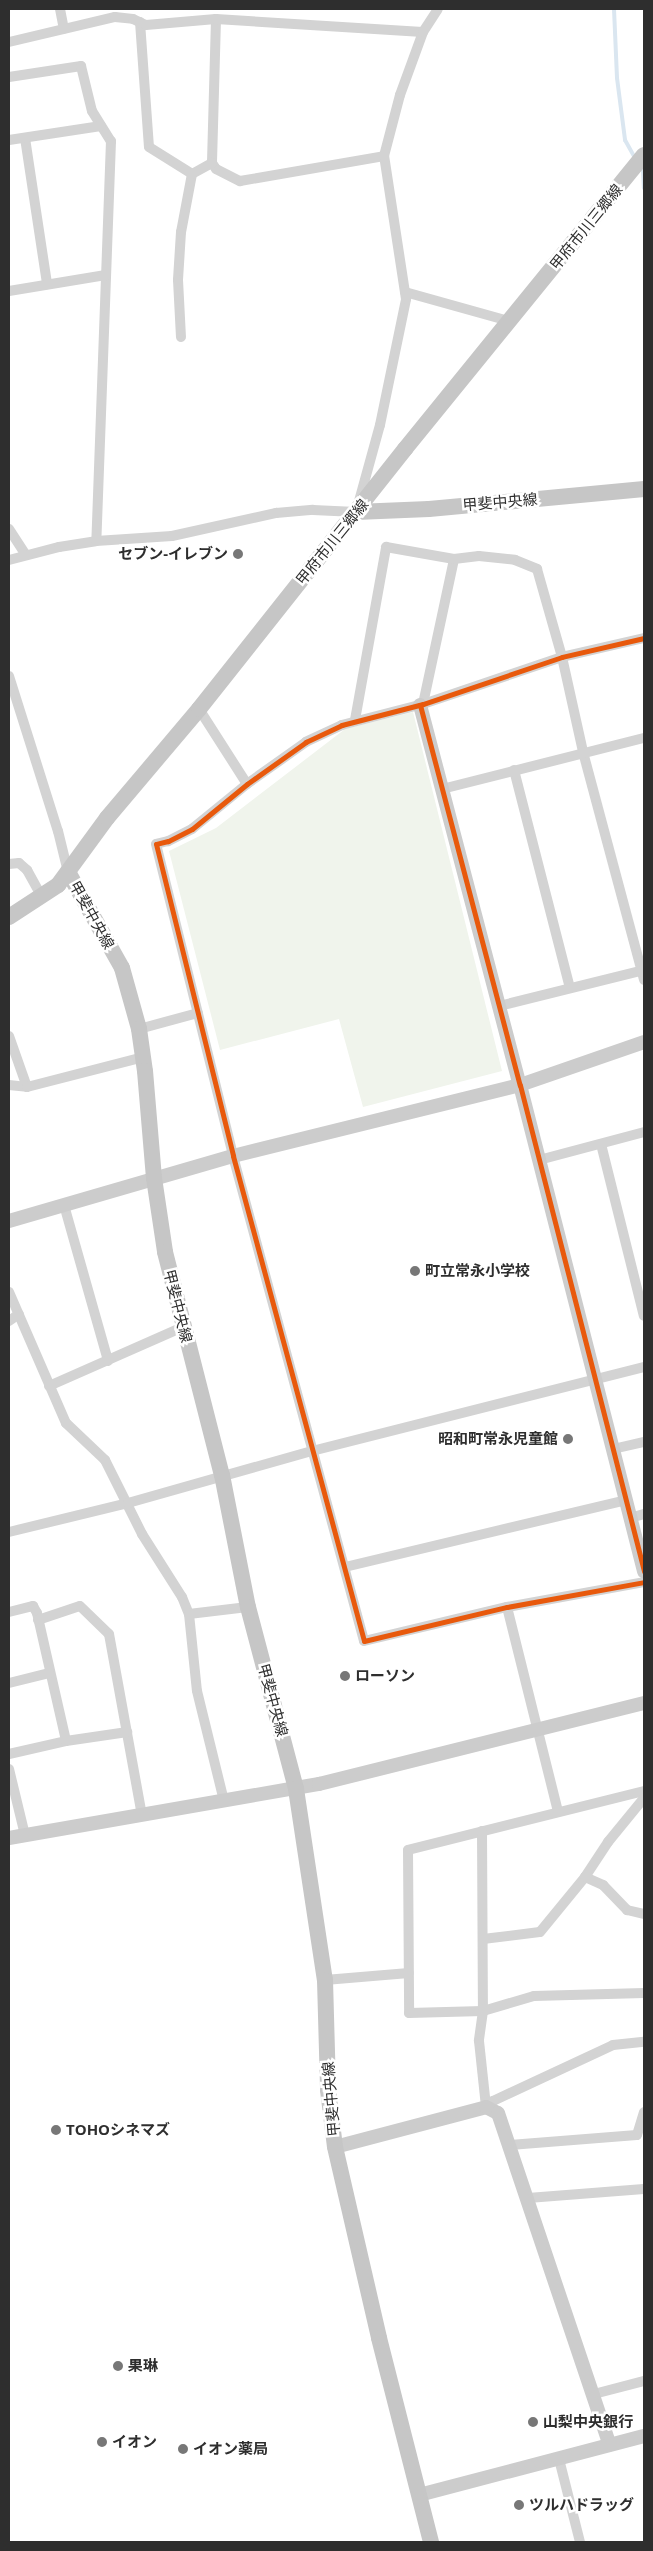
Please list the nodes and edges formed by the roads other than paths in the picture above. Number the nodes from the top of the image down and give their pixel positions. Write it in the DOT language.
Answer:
graph roads {
  1 [pos="60,9"];
  2 [pos="438,9"];
  3 [pos="216,19"];
  4 [pos="140,22"];
  5 [pos="64,29"];
  6 [pos="423,32"];
  7 [pos="9,42"];
  8 [pos="9,78"];
  9 [pos="101,126"];
  10 [pos="25,138"];
  11 [pos="9,140"];
  12 [pos="384,156"];
  13 [pos="640,160"];
  14 [pos="212,163"];
  15 [pos="192,174"];
  16 [pos="106,275"];
  17 [pos="47,284"];
  18 [pos="9,291"];
  19 [pos="405,292"];
  20 [pos="509,321"];
  21 [pos="181,337"];
  22 [pos="644,489"];
  23 [pos="356,512"];
  24 [pos="9,530"];
  25 [pos="96,541"];
  26 [pos="26,556"];
  27 [pos="454,559"];
  28 [pos="9,560"];
  29 [pos="644,638"];
  30 [pos="562,658"];
  31 [pos="9,676"];
  32 [pos="422,705"];
  33 [pos="198,709"];
  34 [pos="355,720"];
  35 [pos="644,738"];
  36 [pos="583,752"];
  37 [pos="514,770"];
  38 [pos="247,784"];
  39 [pos="442,789"];
  40 [pos="9,864"];
  41 [pos="68,872"];
  42 [pos="42,898"];
  43 [pos="9,918"];
  44 [pos="643,974"];
  45 [pos="570,988"];
  46 [pos="500,1006"];
  47 [pos="198,1013"];
  48 [pos="139,1029"];
  49 [pos="9,1036"];
  50 [pos="644,1042"];
  51 [pos="144,1058"];
  52 [pos="9,1085"];
  53 [pos="520,1085"];
  54 [pos="27,1087"];
  55 [pos="644,1132"];
  56 [pos="602,1144"];
  57 [pos="233,1156"];
  58 [pos="539,1160"];
  59 [pos="154,1178"];
  60 [pos="64,1204"];
  61 [pos="9,1221"];
  62 [pos="9,1292"];
  63 [pos="19,1314"];
  64 [pos="644,1316"];
  65 [pos="9,1321"];
  66 [pos="183,1327"];
  67 [pos="108,1361"];
  68 [pos="644,1367"];
  69 [pos="595,1379"];
  70 [pos="49,1386"];
  71 [pos="644,1442"];
  72 [pos="613,1450"];
  73 [pos="312,1451"];
  74 [pos="222,1475"];
  75 [pos="626,1500"];
  76 [pos="128,1503"];
  77 [pos="644,1514"];
  78 [pos="630,1518"];
  79 [pos="9,1532"];
  80 [pos="345,1567"];
  81 [pos="644,1571"];
  82 [pos="644,1582"];
  83 [pos="248,1607"];
  84 [pos="507,1607"];
  85 [pos="9,1612"];
  86 [pos="189,1614"];
  87 [pos="38,1620"];
  88 [pos="50,1673"];
  89 [pos="9,1683"];
  90 [pos="644,1703"];
  91 [pos="538,1729"];
  92 [pos="127,1732"];
  93 [pos="66,1741"];
  94 [pos="9,1754"];
  95 [pos="9,1770"];
  96 [pos="296,1789"];
  97 [pos="644,1791"];
  98 [pos="644,1798"];
  99 [pos="224,1801"];
  100 [pos="558,1812"];
  101 [pos="142,1815"];
  102 [pos="482,1831"];
  103 [pos="25,1835"];
  104 [pos="9,1838"];
  105 [pos="584,1877"];
  106 [pos="644,1914"];
  107 [pos="483,1938"];
  108 [pos="409,1973"];
  109 [pos="325,1980"];
  110 [pos="644,1993"];
  111 [pos="483,2011"];
  112 [pos="644,2042"];
  113 [pos="486,2107"];
  114 [pos="644,2112"];
  115 [pos="510,2145"];
  116 [pos="335,2147"];
  117 [pos="644,2189"];
  118 [pos="528,2198"];
  119 [pos="644,2381"];
  120 [pos="594,2394"];
  121 [pos="644,2436"];
  122 [pos="610,2445"];
  123 [pos="559,2458"];
  124 [pos="419,2495"];
  125 [pos="431,2542"];
  126 [pos="580,2542"];
  1 -- 5 [label="street"];
  2 -- 6 [label="street"];
  3 -- 4 [label="street"];
  3 -- 6 [label="street"];
  3 -- 14 [label="street"];
  4 -- 5 [label="street"];
  4 -- 15 [label="street"];
  5 -- 7 [label="street"];
  6 -- 12 [label="street"];
  8 -- 9 [label="street"];
  9 -- 10 [label="street"];
  9 -- 16 [label="street"];
  10 -- 11 [label="street"];
  10 -- 17 [label="street"];
  12 -- 14 [label="street"];
  12 -- 19 [label="street"];
  13 -- 20 [label="main road, 甲府市川三郷線"];
  14 -- 15 [label="street"];
  15 -- 21 [label="street"];
  16 -- 17 [label="street"];
  16 -- 25 [label="street"];
  17 -- 18 [label="street"];
  19 -- 20 [label="street"];
  19 -- 23 [label="street"];
  20 -- 23 [label="main road, 甲府市川三郷線"];
  22 -- 23 [label="main road, 甲斐中央線"];
  23 -- 25 [label="street"];
  23 -- 33 [label="main road, 甲府市川三郷線"];
  24 -- 26 [label="street"];
  25 -- 26 [label="street"];
  26 -- 28 [label="street"];
  27 -- 30 [label="street"];
  27 -- 32 [label="street"];
  27 -- 34 [label="street"];
  29 -- 30 [label="street"];
  30 -- 32 [label="street"];
  30 -- 36 [label="street"];
  31 -- 41 [label="street"];
  32 -- 34 [label="street"];
  32 -- 39 [label="street"];
  33 -- 38 [label="street"];
  33 -- 41 [label="main road, 甲府市川三郷線"];
  34 -- 38 [label="street"];
  35 -- 36 [label="street"];
  36 -- 37 [label="street"];
  36 -- 44 [label="street"];
  37 -- 39 [label="street"];
  37 -- 45 [label="street"];
  38 -- 47 [label="street"];
  39 -- 46 [label="street"];
  40 -- 42 [label="street"];
  41 -- 42 [label="main road, 甲府市川三郷線"];
  41 -- 48 [label="main road, 甲斐中央線"];
  42 -- 43 [label="main road, 甲府市川三郷線"];
  44 -- 45 [label="street"];
  45 -- 46 [label="street"];
  46 -- 53 [label="street"];
  47 -- 48 [label="street"];
  47 -- 57 [label="street"];
  48 -- 51 [label="main road, 甲斐中央線"];
  49 -- 54 [label="street"];
  50 -- 53 [label="street"];
  51 -- 54 [label="street"];
  51 -- 59 [label="main road, 甲斐中央線"];
  52 -- 54 [label="street"];
  53 -- 57 [label="street"];
  53 -- 58 [label="street"];
  55 -- 56 [label="street"];
  56 -- 58 [label="street"];
  56 -- 64 [label="street"];
  57 -- 59 [label="street"];
  57 -- 73 [label="street"];
  58 -- 69 [label="street"];
  59 -- 60 [label="street"];
  59 -- 66 [label="main road, 甲斐中央線"];
  60 -- 61 [label="street"];
  60 -- 67 [label="street"];
  62 -- 63 [label="street"];
  63 -- 65 [label="street"];
  63 -- 70 [label="street"];
  66 -- 67 [label="street"];
  66 -- 74 [label="main road, 甲斐中央線"];
  67 -- 70 [label="street"];
  68 -- 69 [label="street"];
  69 -- 72 [label="street"];
  69 -- 73 [label="street"];
  70 -- 76 [label="street"];
  71 -- 72 [label="street"];
  72 -- 75 [label="street"];
  73 -- 74 [label="street"];
  73 -- 80 [label="street"];
  74 -- 76 [label="street"];
  74 -- 83 [label="main road, 甲斐中央線"];
  75 -- 78 [label="street"];
  75 -- 80 [label="street"];
  76 -- 79 [label="street"];
  76 -- 86 [label="street"];
  77 -- 78 [label="street"];
  78 -- 81 [label="street"];
  80 -- 84 [label="street"];
  82 -- 84 [label="street"];
  83 -- 86 [label="street"];
  83 -- 96 [label="main road, 甲斐中央線"];
  84 -- 91 [label="street"];
  85 -- 87 [label="street"];
  86 -- 99 [label="street"];
  87 -- 88 [label="street"];
  87 -- 92 [label="street"];
  88 -- 89 [label="street"];
  88 -- 93 [label="street"];
  90 -- 91 [label="street"];
  91 -- 96 [label="street"];
  91 -- 100 [label="street"];
  92 -- 93 [label="street"];
  92 -- 101 [label="street"];
  93 -- 94 [label="street"];
  95 -- 103 [label="street"];
  96 -- 99 [label="street"];
  96 -- 109 [label="main road, 甲斐中央線"];
  97 -- 100 [label="street"];
  98 -- 105 [label="street"];
  99 -- 101 [label="street"];
  100 -- 102 [label="street"];
  101 -- 103 [label="street"];
  102 -- 107 [label="street"];
  102 -- 108 [label="street"];
  103 -- 104 [label="street"];
  105 -- 106 [label="street"];
  105 -- 107 [label="street"];
  107 -- 111 [label="street"];
  108 -- 109 [label="street"];
  108 -- 111 [label="street"];
  109 -- 116 [label="main road, 甲斐中央線"];
  110 -- 111 [label="street"];
  111 -- 113 [label="street"];
  112 -- 113 [label="street"];
  113 -- 115 [label="street"];
  113 -- 116 [label="street"];
  114 -- 115 [label="street"];
  115 -- 118 [label="street"];
  116 -- 124 [label="main road, 甲斐中央線"];
  117 -- 118 [label="street"];
  118 -- 120 [label="street"];
  119 -- 120 [label="street"];
  120 -- 122 [label="street"];
  121 -- 122 [label="street"];
  122 -- 123 [label="street"];
  123 -- 124 [label="street"];
  123 -- 126 [label="street"];
  124 -- 125 [label="main road, 甲斐中央線"];
}
